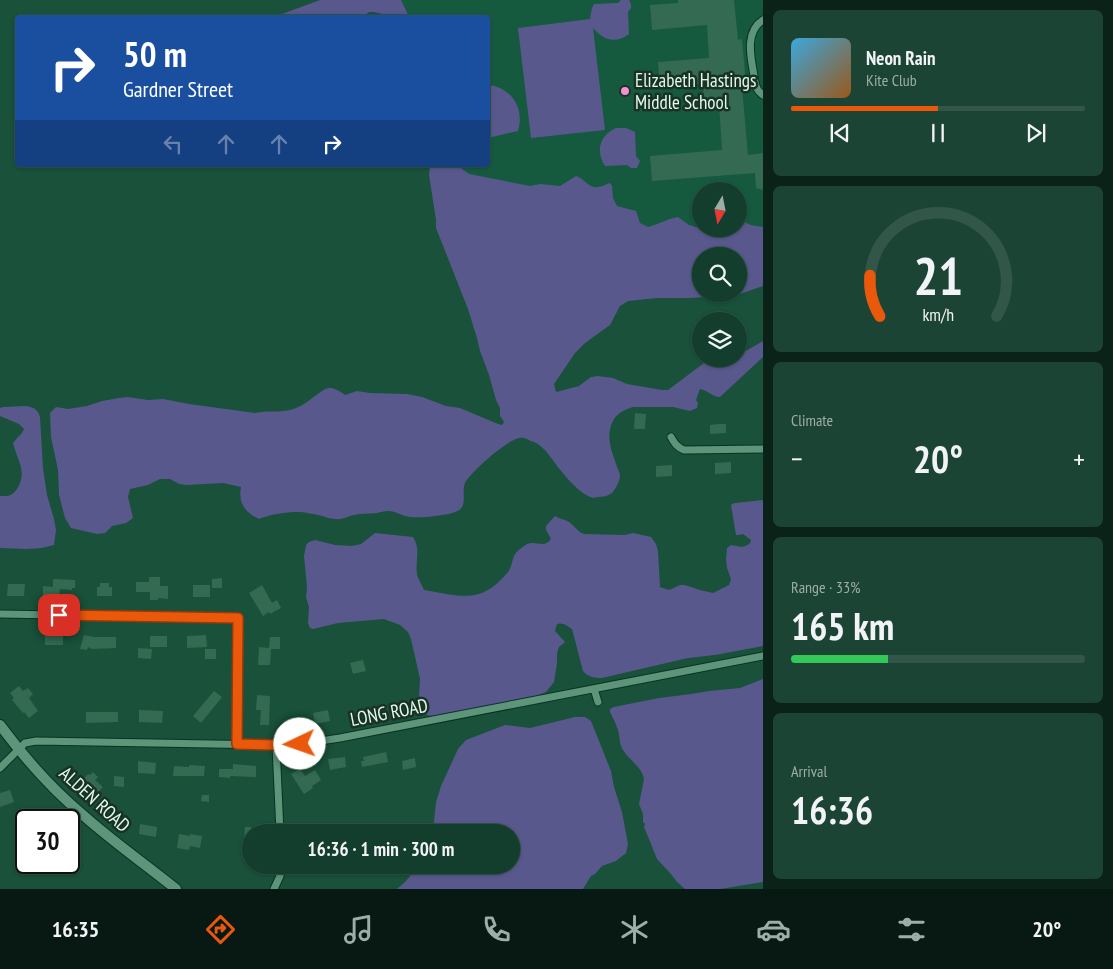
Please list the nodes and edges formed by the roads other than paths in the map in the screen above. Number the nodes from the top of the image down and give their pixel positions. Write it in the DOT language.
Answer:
graph roads {
  1 [pos="763,20"];
  2 [pos="763,94"];
  3 [pos="671,437"];
  4 [pos="763,449"];
  5 [pos="0,614"];
  6 [pos="763,656"];
  7 [pos="594,689"];
  8 [pos="598,702"];
  9 [pos="0,725"];
  10 [pos="237,744"];
  11 [pos="276,745"];
  12 [pos="18,750"];
  13 [pos="0,768"];
  14 [pos="280,824"];
  15 [pos="280,874"];
  16 [pos="176,889"];
  17 [pos="274,889"];
  1 -- 2 [label="street"];
  3 -- 4 [label="street"];
  5 -- 10 [label="street"];
  6 -- 7 [label="street, LONG ROAD"];
  7 -- 8 [label="street"];
  7 -- 11 [label="street, LONG ROAD"];
  9 -- 12 [label="main road, ALDEN ROAD"];
  10 -- 11 [label="street, LONG ROAD"];
  10 -- 12 [label="street, LONG ROAD"];
  11 -- 14 [label="street"];
  12 -- 13 [label="street"];
  12 -- 16 [label="main road, ALDEN ROAD"];
  15 -- 17 [label="street"];
}
